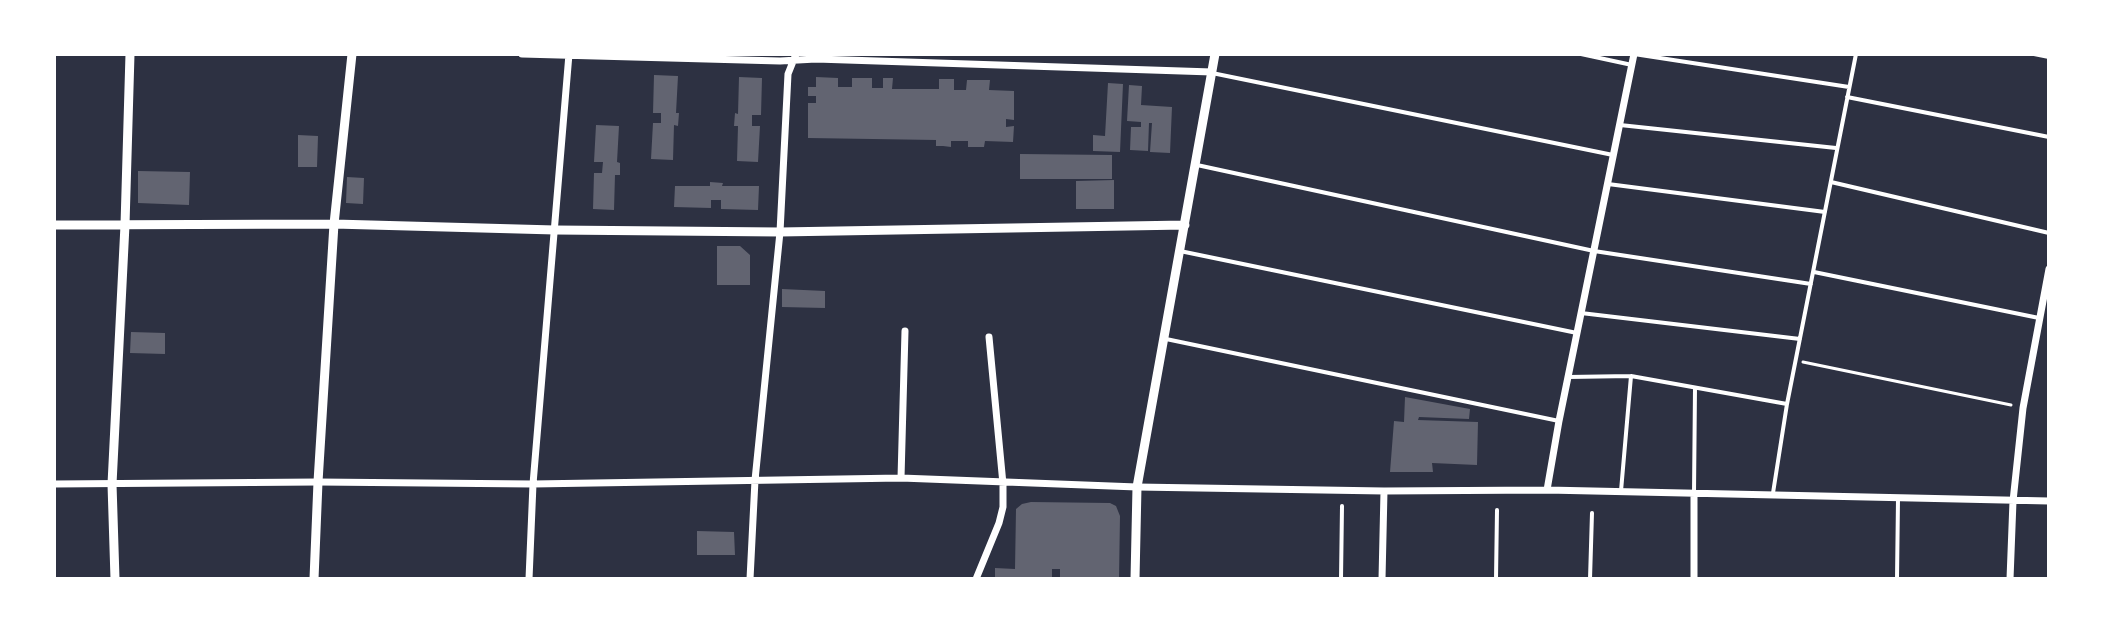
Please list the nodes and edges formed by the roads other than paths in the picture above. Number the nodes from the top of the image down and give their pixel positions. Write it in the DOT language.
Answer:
graph roads {
  1 [pos="130,54"];
  2 [pos="352,54"];
  3 [pos="522,54"];
  4 [pos="569,54"];
  5 [pos="1008,54"];
  6 [pos="1215,54"];
  7 [pos="1581,54"];
  8 [pos="1634,54"];
  9 [pos="1856,54"];
  10 [pos="2034,54"];
  11 [pos="2049,57"];
  12 [pos="795,58"];
  13 [pos="1008,64"];
  14 [pos="1632,65"];
  15 [pos="1212,72"];
  16 [pos="1849,87"];
  17 [pos="1847,97"];
  18 [pos="1620,125"];
  19 [pos="2049,137"];
  20 [pos="1837,148"];
  21 [pos="1613,155"];
  22 [pos="1195,165"];
  23 [pos="1831,182"];
  24 [pos="1608,184"];
  25 [pos="1825,212"];
  26 [pos="334,224"];
  27 [pos="54,225"];
  28 [pos="125,225"];
  29 [pos="1185,225"];
  30 [pos="555,230"];
  31 [pos="780,232"];
  32 [pos="2049,233"];
  33 [pos="1180,251"];
  34 [pos="1594,251"];
  35 [pos="2049,269"];
  36 [pos="1813,271"];
  37 [pos="1811,284"];
  38 [pos="1581,313"];
  39 [pos="2039,318"];
  40 [pos="905,331"];
  41 [pos="1577,333"];
  42 [pos="989,337"];
  43 [pos="1163,339"];
  44 [pos="1800,339"];
  45 [pos="1631,376"];
  46 [pos="1568,377"];
  47 [pos="1695,387"];
  48 [pos="1787,404"];
  49 [pos="1559,421"];
  50 [pos="901,478"];
  51 [pos="755,480"];
  52 [pos="318,482"];
  53 [pos="54,484"];
  54 [pos="112,484"];
  55 [pos="533,484"];
  56 [pos="1003,484"];
  57 [pos="1137,487"];
  58 [pos="1547,490"];
  59 [pos="1384,491"];
  60 [pos="1621,491"];
  61 [pos="1694,493"];
  62 [pos="1773,495"];
  63 [pos="1898,499"];
  64 [pos="2013,501"];
  65 [pos="2049,501"];
  66 [pos="1342,506"];
  67 [pos="1497,510"];
  68 [pos="1592,513"];
  69 [pos="115,579"];
  70 [pos="314,579"];
  71 [pos="529,579"];
  72 [pos="750,579"];
  73 [pos="976,579"];
  74 [pos="1135,579"];
  75 [pos="1341,579"];
  76 [pos="1382,579"];
  77 [pos="1496,579"];
  78 [pos="1590,579"];
  79 [pos="1694,579"];
  80 [pos="1897,579"];
  81 [pos="2010,579"];
  1 -- 28 [label="street"];
  2 -- 26 [label="street"];
  3 -- 4 [label="street"];
  4 -- 12 [label="street"];
  4 -- 30 [label="street"];
  5 -- 13 [label="street"];
  6 -- 15 [label="street"];
  7 -- 14 [label="lane"];
  8 -- 14 [label="street"];
  8 -- 16 [label="lane"];
  9 -- 16 [label="lane"];
  10 -- 11 [label="lane"];
  12 -- 13 [label="street"];
  12 -- 31 [label="street"];
  13 -- 15 [label="street"];
  14 -- 18 [label="street"];
  15 -- 21 [label="lane"];
  15 -- 22 [label="street"];
  16 -- 17 [label="lane"];
  17 -- 19 [label="lane"];
  17 -- 20 [label="lane"];
  18 -- 20 [label="lane"];
  18 -- 21 [label="street"];
  20 -- 23 [label="lane"];
  21 -- 24 [label="street"];
  22 -- 29 [label="street"];
  22 -- 34 [label="lane"];
  23 -- 25 [label="lane"];
  23 -- 32 [label="lane"];
  24 -- 25 [label="lane"];
  24 -- 34 [label="street"];
  25 -- 36 [label="lane"];
  26 -- 28 [label="street"];
  26 -- 30 [label="street"];
  26 -- 52 [label="street"];
  27 -- 28 [label="street"];
  28 -- 54 [label="street"];
  29 -- 31 [label="street"];
  29 -- 33 [label="street"];
  30 -- 31 [label="street"];
  30 -- 55 [label="street"];
  31 -- 51 [label="street"];
  33 -- 41 [label="lane"];
  33 -- 43 [label="street"];
  34 -- 37 [label="lane"];
  34 -- 38 [label="street"];
  35 -- 39 [label="street"];
  36 -- 37 [label="lane"];
  36 -- 39 [label="lane"];
  37 -- 44 [label="lane"];
  38 -- 41 [label="street"];
  38 -- 44 [label="lane"];
  39 -- 64 [label="street"];
  40 -- 50 [label="street"];
  41 -- 46 [label="street"];
  42 -- 56 [label="street"];
  43 -- 49 [label="lane"];
  43 -- 57 [label="street"];
  44 -- 48 [label="lane"];
  45 -- 46 [label="lane"];
  45 -- 47 [label="lane"];
  45 -- 60 [label="lane"];
  46 -- 49 [label="street"];
  47 -- 48 [label="lane"];
  47 -- 61 [label="lane"];
  48 -- 62 [label="lane"];
  49 -- 58 [label="street"];
  50 -- 51 [label="street"];
  50 -- 56 [label="street"];
  51 -- 55 [label="street"];
  51 -- 72 [label="street"];
  52 -- 54 [label="street"];
  52 -- 55 [label="street"];
  52 -- 70 [label="street"];
  53 -- 54 [label="street"];
  54 -- 69 [label="street"];
  55 -- 71 [label="street"];
  56 -- 57 [label="street"];
  56 -- 73 [label="street"];
  57 -- 59 [label="street"];
  57 -- 74 [label="street"];
  58 -- 59 [label="street"];
  58 -- 60 [label="street"];
  59 -- 76 [label="street"];
  60 -- 61 [label="street"];
  61 -- 62 [label="street"];
  61 -- 79 [label="street"];
  62 -- 63 [label="street"];
  63 -- 64 [label="street"];
  63 -- 80 [label="lane"];
  64 -- 65 [label="street"];
  64 -- 81 [label="street"];
  66 -- 75 [label="lane"];
  67 -- 77 [label="lane"];
  68 -- 78 [label="lane"];
}
